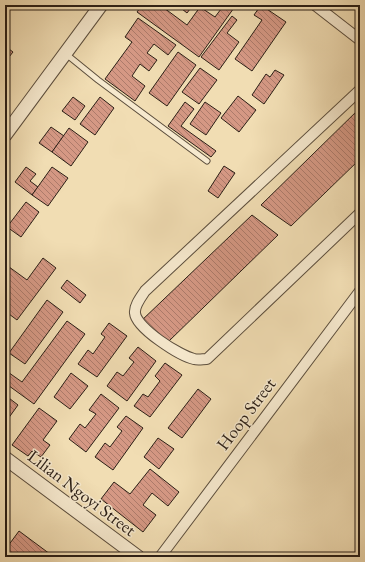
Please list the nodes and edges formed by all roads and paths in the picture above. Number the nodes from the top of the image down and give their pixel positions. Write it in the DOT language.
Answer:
graph roads {
  1 [pos="101,5"];
  2 [pos="315,5"];
  3 [pos="360,40"];
  4 [pos="66,53"];
  5 [pos="360,90"];
  6 [pos="5,136"];
  7 [pos="207,161"];
  8 [pos="360,213"];
  9 [pos="360,291"];
  10 [pos="5,458"];
  11 [pos="124,553"];
  12 [pos="138,557"];
  13 [pos="160,557"];
  1 -- 4 [label="street"];
  2 -- 3 [label="street"];
  4 -- 6 [label="street"];
  4 -- 7 [label="lane"];
  5 -- 8 [label="street"];
  9 -- 13 [label="street, Hoop Street"];
  10 -- 11 [label="street, Lilian Ngoyi Street"];
  11 -- 12 [label="street, Lilian Ngoyi Street"];
}
